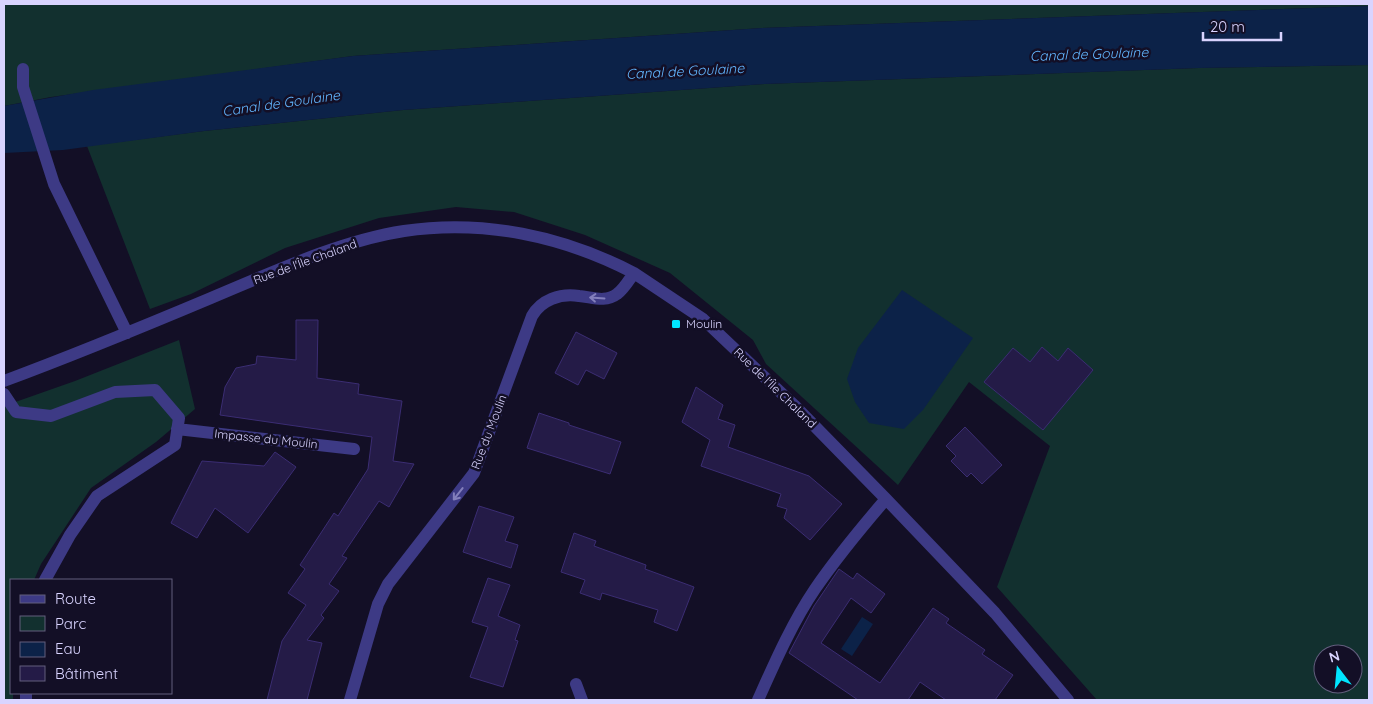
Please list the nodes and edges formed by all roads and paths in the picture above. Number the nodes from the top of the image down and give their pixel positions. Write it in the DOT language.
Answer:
graph roads {
  1 [pos="22,69"];
  2 [pos="634,273"];
  3 [pos="127,333"];
  4 [pos="4,381"];
  5 [pos="4,394"];
  6 [pos="178,428"];
  7 [pos="354,448"];
  8 [pos="886,499"];
  9 [pos="46,579"];
  10 [pos="576,684"];
  11 [pos="350,700"];
  12 [pos="582,700"];
  13 [pos="758,700"];
  14 [pos="1068,700"];
  1 -- 3 [label="street"];
  2 -- 3 [label="street, Rue de l'Île Chaland"];
  2 -- 8 [label="street, Rue de l'Île Chaland"];
  2 -- 11 [label="street, Rue du Moulin, one-way"];
  3 -- 4 [label="street, Rue de l'Île Chaland"];
  5 -- 6 [label="street"];
  6 -- 7 [label="street, Impasse du Moulin"];
  6 -- 9 [label="street"];
  8 -- 13 [label="street"];
  8 -- 14 [label="street, Rue de l'Île Chaland"];
  10 -- 12 [label="street"];
}
